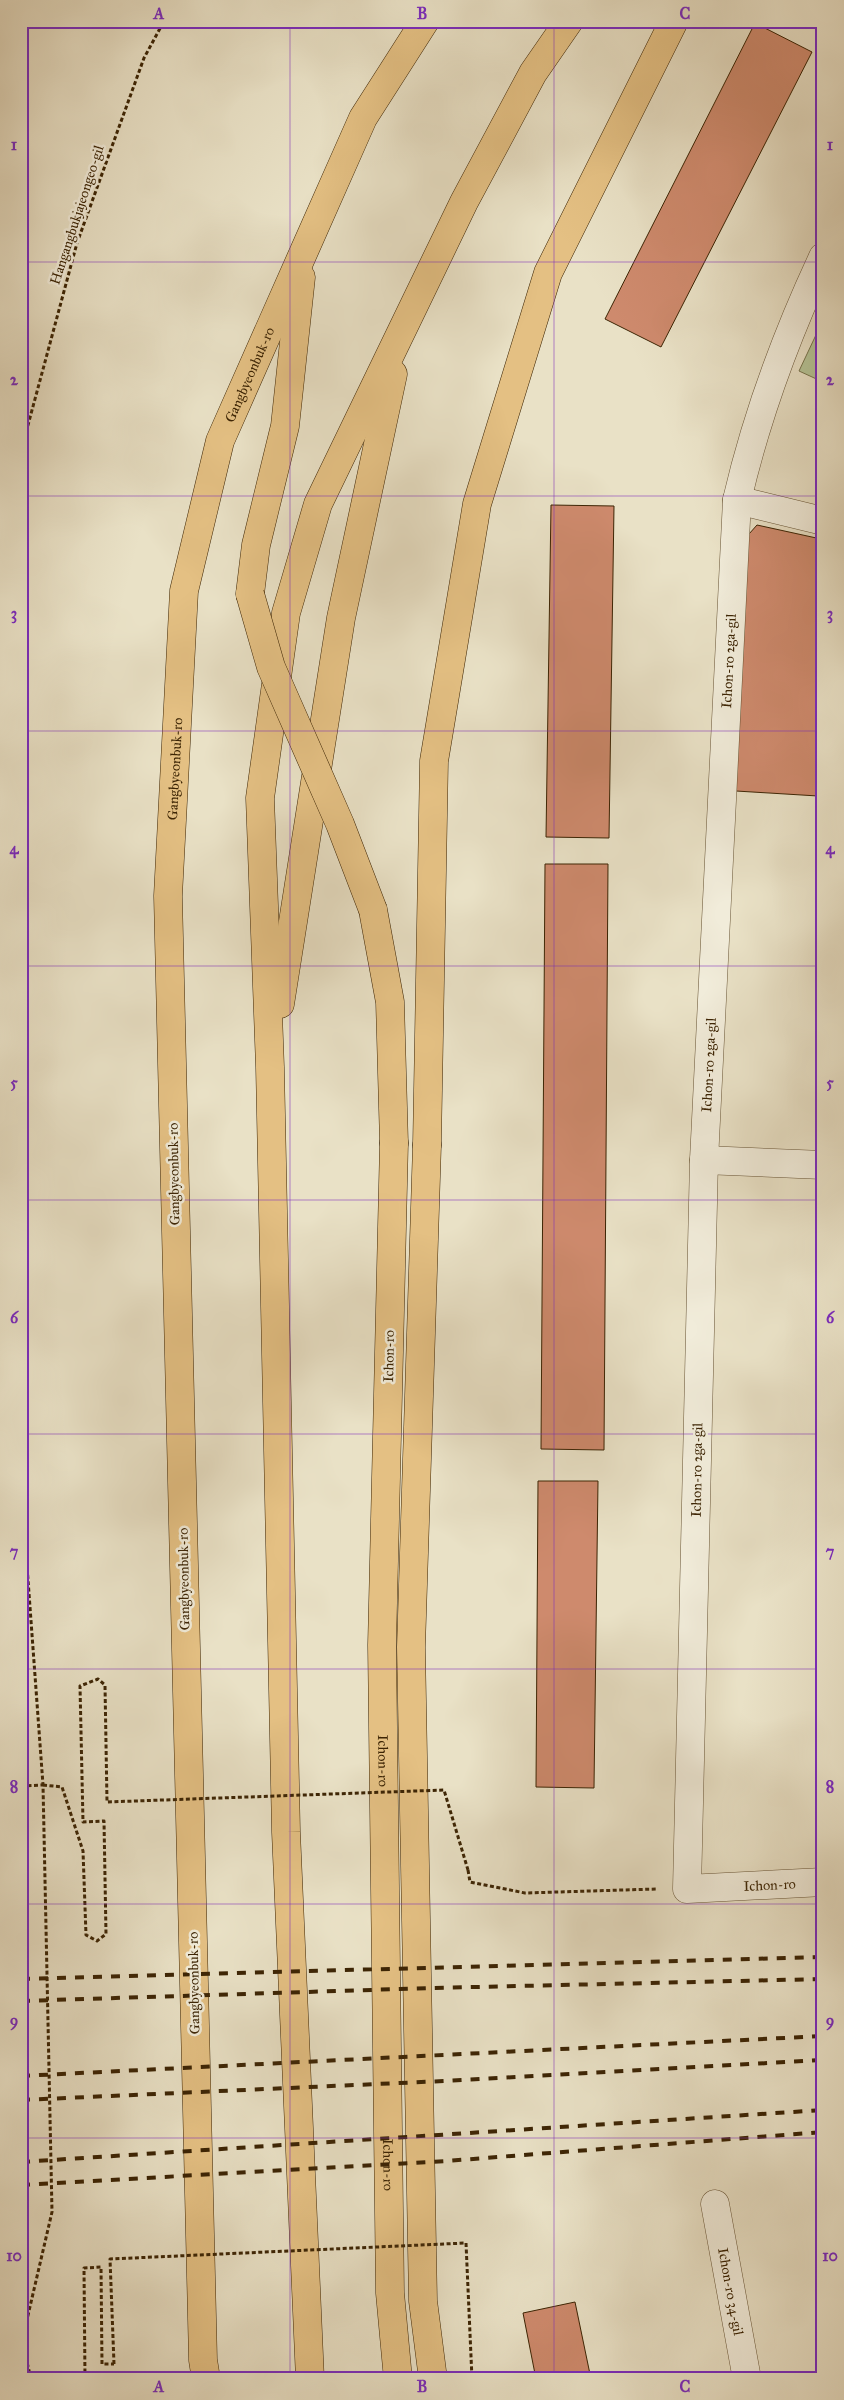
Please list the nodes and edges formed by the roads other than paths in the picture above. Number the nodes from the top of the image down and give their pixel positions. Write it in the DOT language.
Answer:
graph roads {
  1 [pos="425,21"];
  2 [pos="569,21"];
  3 [pos="674,21"];
  4 [pos="303,250"];
  5 [pos="823,257"];
  6 [pos="401,334"];
  7 [pos="737,500"];
  8 [pos="823,521"];
  9 [pos="270,1067"];
  10 [pos="704,1160"];
  11 [pos="823,1165"];
  12 [pos="823,1882"];
  13 [pos="687,1889"];
  14 [pos="715,2204"];
  15 [pos="203,2372"];
  16 [pos="310,2379"];
  17 [pos="398,2379"];
  18 [pos="432,2379"];
  19 [pos="747,2379"];
  1 -- 4 [label="main road, Gangbyeonbuk-ro"];
  2 -- 6 [label="main road"];
  3 -- 18 [label="main road, Ichon-ro"];
  4 -- 15 [label="main road, Gangbyeonbuk-ro"];
  4 -- 17 [label="main road, Ichon-ro, bridge"];
  5 -- 7 [label="street, Ichon-ro 2ga-gil"];
  6 -- 9 [label="main road"];
  6 -- 9 [label="main road"];
  7 -- 8 [label="street"];
  7 -- 10 [label="street, Ichon-ro 2ga-gil"];
  9 -- 16 [label="main road"];
  10 -- 11 [label="street"];
  10 -- 13 [label="street, Ichon-ro 2ga-gil"];
  12 -- 13 [label="street, Ichon-ro"];
  14 -- 19 [label="street, Ichon-ro 34-gil"];
}
